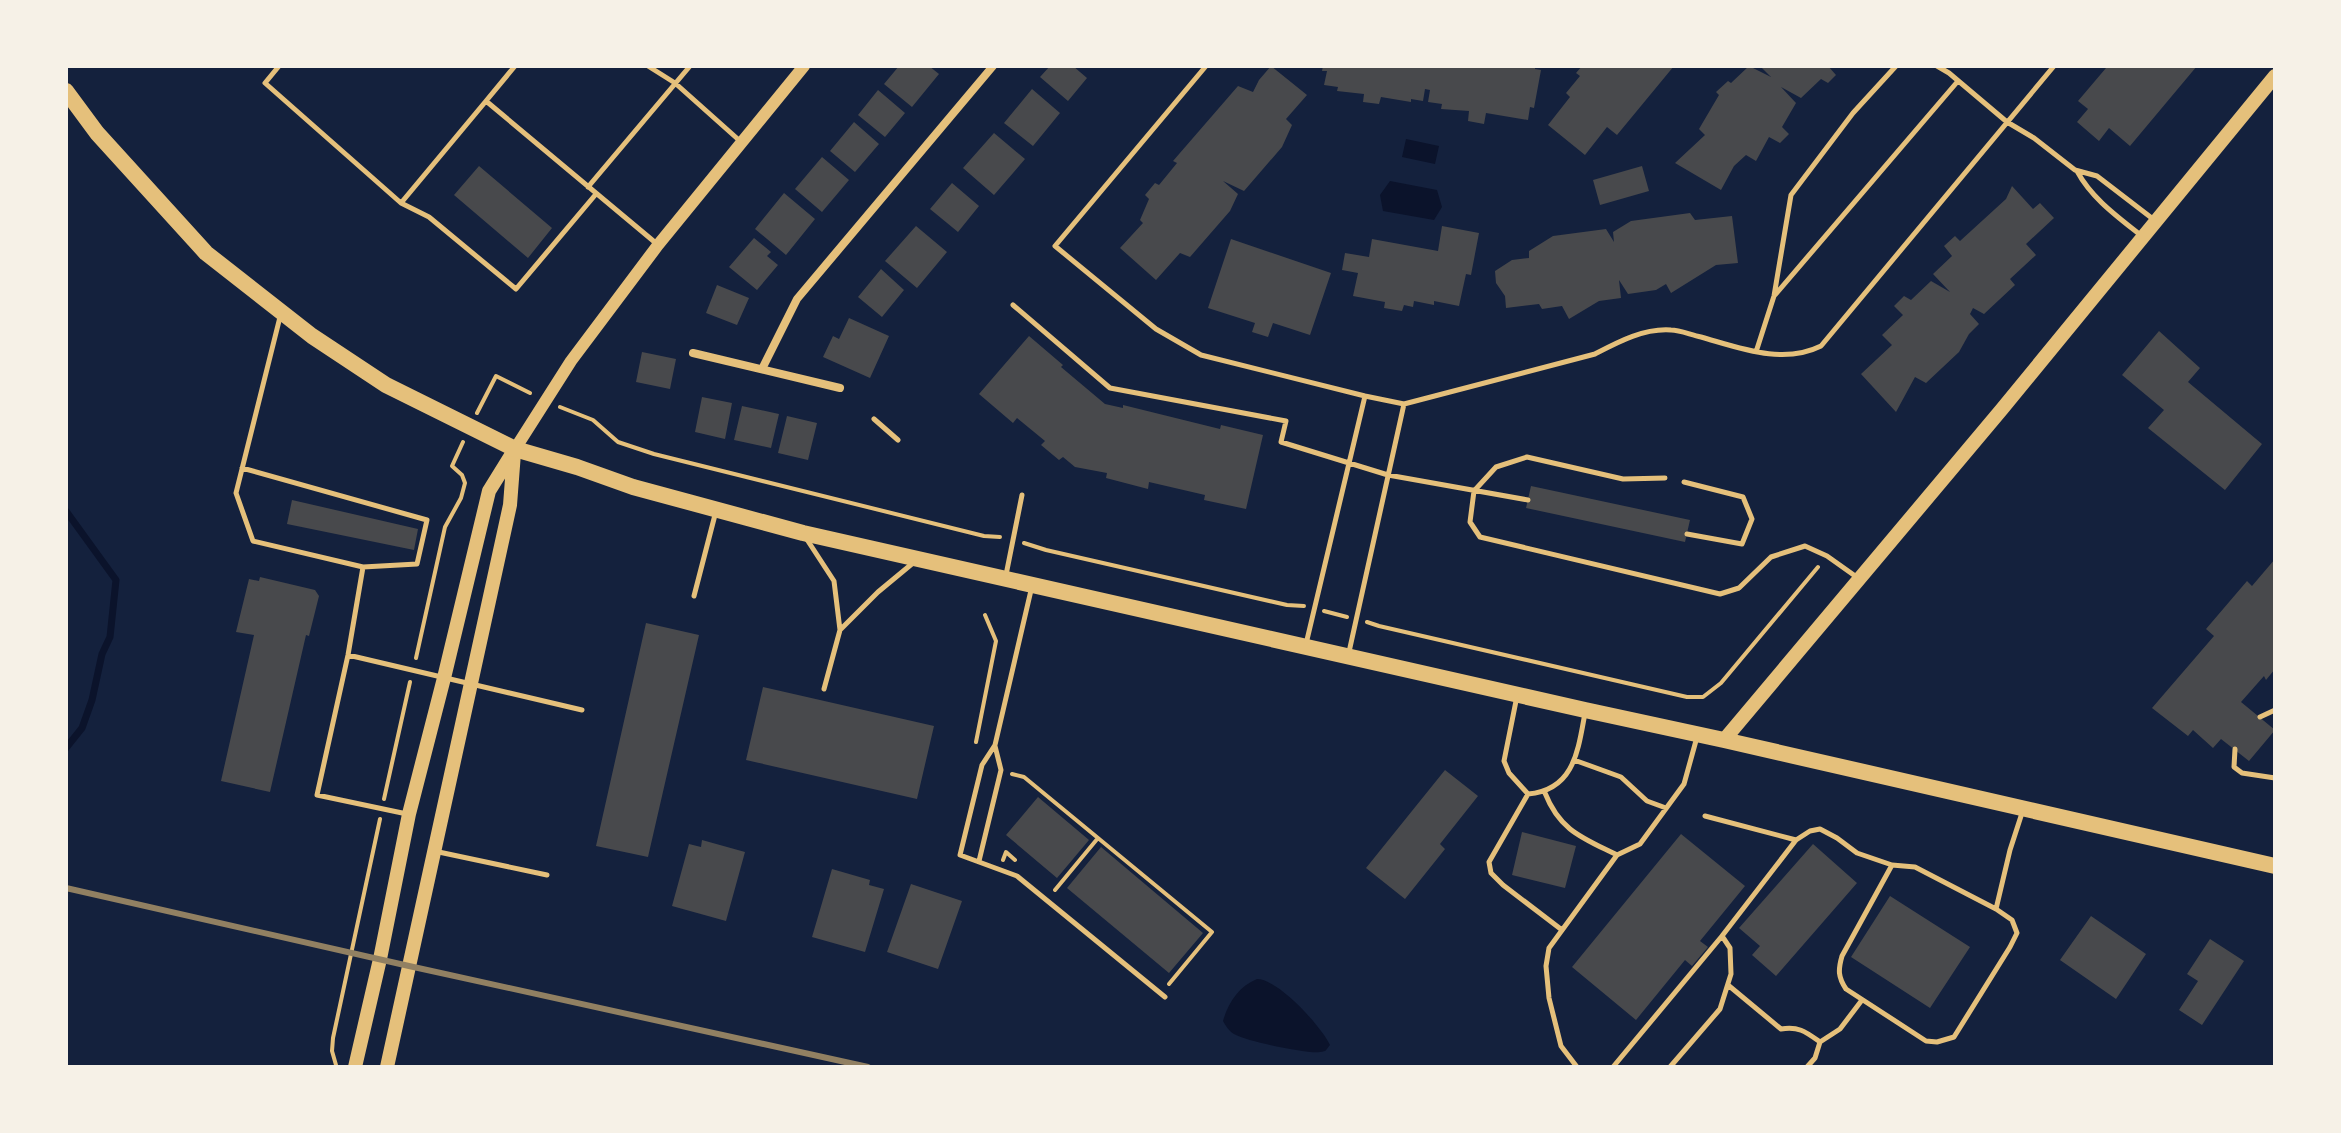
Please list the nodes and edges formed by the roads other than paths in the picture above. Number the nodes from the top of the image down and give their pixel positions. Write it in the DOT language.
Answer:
graph roads {
  1 [pos="279,66"];
  2 [pos="515,66"];
  3 [pos="648,66"];
  4 [pos="690,66"];
  5 [pos="804,66"];
  6 [pos="993,66"];
  7 [pos="1206,66"];
  8 [pos="1896,66"];
  9 [pos="1937,66"];
  10 [pos="2054,66"];
  11 [pos="2275,76"];
  12 [pos="1958,81"];
  13 [pos="675,83"];
  14 [pos="66,91"];
  15 [pos="486,101"];
  16 [pos="2007,122"];
  17 [pos="741,142"];
  18 [pos="2076,170"];
  19 [pos="588,187"];
  20 [pos="596,194"];
  21 [pos="401,203"];
  22 [pos="2156,221"];
  23 [pos="2143,237"];
  24 [pos="658,245"];
  25 [pos="1774,296"];
  26 [pos="1013,305"];
  27 [pos="281,312"];
  28 [pos="1756,352"];
  29 [pos="693,353"];
  30 [pos="762,369"];
  31 [pos="840,388"];
  32 [pos="1365,396"];
  33 [pos="1404,404"];
  34 [pos="874,419"];
  35 [pos="898,440"];
  36 [pos="515,449"];
  37 [pos="1348,463"];
  38 [pos="242,468"];
  39 [pos="1388,475"];
  40 [pos="1665,478"];
  41 [pos="1684,482"];
  42 [pos="1474,491"];
  43 [pos="1022,495"];
  44 [pos="1528,500"];
  45 [pos="716,511"];
  46 [pos="803,533"];
  47 [pos="1687,534"];
  48 [pos="917,559"];
  49 [pos="363,567"];
  50 [pos="1858,579"];
  51 [pos="1005,580"];
  52 [pos="1032,585"];
  53 [pos="694,596"];
  54 [pos="840,630"];
  55 [pos="1305,647"];
  56 [pos="348,655"];
  57 [pos="1348,657"];
  58 [pos="444,678"];
  59 [pos="471,684"];
  60 [pos="824,689"];
  61 [pos="1517,695"];
  62 [pos="582,710"];
  63 [pos="1585,710"];
  64 [pos="2275,710"];
  65 [pos="2260,717"];
  66 [pos="1697,734"];
  67 [pos="1724,740"];
  68 [pos="995,745"];
  69 [pos="2235,749"];
  70 [pos="1574,760"];
  71 [pos="2275,778"];
  72 [pos="1545,793"];
  73 [pos="1528,794"];
  74 [pos="1666,808"];
  75 [pos="2024,808"];
  76 [pos="409,814"];
  77 [pos="1705,816"];
  78 [pos="1796,840"];
  79 [pos="434,851"];
  80 [pos="1617,855"];
  81 [pos="979,861"];
  82 [pos="1892,865"];
  83 [pos="2275,866"];
  84 [pos="547,875"];
  85 [pos="1996,909"];
  86 [pos="1562,930"];
  87 [pos="1722,936"];
  88 [pos="1728,985"];
  89 [pos="1165,997"];
  90 [pos="1862,1000"];
  91 [pos="1820,1042"];
  92 [pos="355,1067"];
  93 [pos="387,1067"];
  94 [pos="1577,1067"];
  95 [pos="1613,1067"];
  96 [pos="1670,1067"];
  97 [pos="1807,1067"];
  1 -- 21 [label="lane"];
  2 -- 15 [label="lane"];
  3 -- 13 [label="lane"];
  4 -- 13 [label="lane"];
  5 -- 17 [label="street"];
  6 -- 30 [label="street"];
  7 -- 32 [label="lane"];
  8 -- 25 [label="lane"];
  9 -- 12 [label="lane"];
  10 -- 16 [label="lane"];
  11 -- 22 [label="main road"];
  12 -- 16 [label="lane"];
  12 -- 25 [label="lane"];
  13 -- 17 [label="lane"];
  13 -- 19 [label="lane"];
  14 -- 27 [label="main road"];
  15 -- 19 [label="lane"];
  15 -- 21 [label="lane"];
  16 -- 18 [label="lane"];
  16 -- 28 [label="lane"];
  17 -- 24 [label="street"];
  18 -- 22 [label="lane"];
  18 -- 23 [label="lane"];
  19 -- 20 [label="lane"];
  20 -- 21 [label="lane"];
  20 -- 24 [label="lane"];
  22 -- 23 [label="main road"];
  23 -- 50 [label="main road"];
  24 -- 36 [label="street"];
  25 -- 28 [label="lane"];
  26 -- 37 [label="lane"];
  27 -- 36 [label="main road"];
  27 -- 38 [label="lane"];
  28 -- 33 [label="lane"];
  29 -- 30 [label="street"];
  30 -- 31 [label="street"];
  32 -- 33 [label="lane"];
  32 -- 37 [label="lane"];
  33 -- 39 [label="lane"];
  34 -- 35 [label="lane"];
  36 -- 45 [label="main road"];
  36 -- 58 [label="main road"];
  36 -- 59 [label="main road"];
  37 -- 39 [label="lane"];
  37 -- 55 [label="lane"];
  38 -- 49 [label="lane"];
  38 -- 49 [label="lane"];
  39 -- 42 [label="lane"];
  39 -- 57 [label="lane"];
  40 -- 42 [label="lane"];
  41 -- 47 [label="lane"];
  42 -- 44 [label="lane"];
  42 -- 50 [label="lane"];
  43 -- 51 [label="lane"];
  45 -- 46 [label="main road"];
  45 -- 53 [label="lane"];
  46 -- 48 [label="main road"];
  46 -- 54 [label="lane"];
  48 -- 51 [label="main road"];
  48 -- 54 [label="lane"];
  49 -- 56 [label="lane"];
  50 -- 67 [label="main road"];
  51 -- 52 [label="main road"];
  52 -- 55 [label="main road"];
  52 -- 68 [label="lane"];
  54 -- 60 [label="lane"];
  55 -- 57 [label="main road"];
  56 -- 58 [label="lane"];
  56 -- 76 [label="lane"];
  57 -- 61 [label="main road"];
  58 -- 59 [label="lane"];
  58 -- 76 [label="main road"];
  59 -- 62 [label="lane"];
  59 -- 79 [label="main road"];
  61 -- 63 [label="main road"];
  61 -- 73 [label="lane"];
  63 -- 66 [label="main road"];
  63 -- 70 [label="lane"];
  64 -- 65 [label="lane"];
  66 -- 67 [label="main road"];
  66 -- 74 [label="lane"];
  67 -- 75 [label="main road"];
  68 -- 81 [label="lane"];
  68 -- 81 [label="lane"];
  69 -- 71 [label="lane"];
  70 -- 72 [label="lane"];
  70 -- 74 [label="lane"];
  72 -- 73 [label="lane"];
  72 -- 80 [label="lane"];
  73 -- 86 [label="lane"];
  74 -- 80 [label="lane"];
  75 -- 83 [label="main road"];
  75 -- 85 [label="lane"];
  76 -- 92 [label="main road"];
  77 -- 78 [label="lane"];
  78 -- 82 [label="lane"];
  78 -- 87 [label="lane"];
  79 -- 84 [label="lane"];
  79 -- 93 [label="main road"];
  80 -- 86 [label="lane"];
  81 -- 89 [label="lane"];
  82 -- 85 [label="lane"];
  82 -- 90 [label="lane"];
  85 -- 90 [label="lane"];
  86 -- 94 [label="lane"];
  87 -- 88 [label="lane"];
  87 -- 95 [label="lane"];
  88 -- 91 [label="lane"];
  88 -- 96 [label="lane"];
  90 -- 91 [label="lane"];
  91 -- 97 [label="lane"];
}
